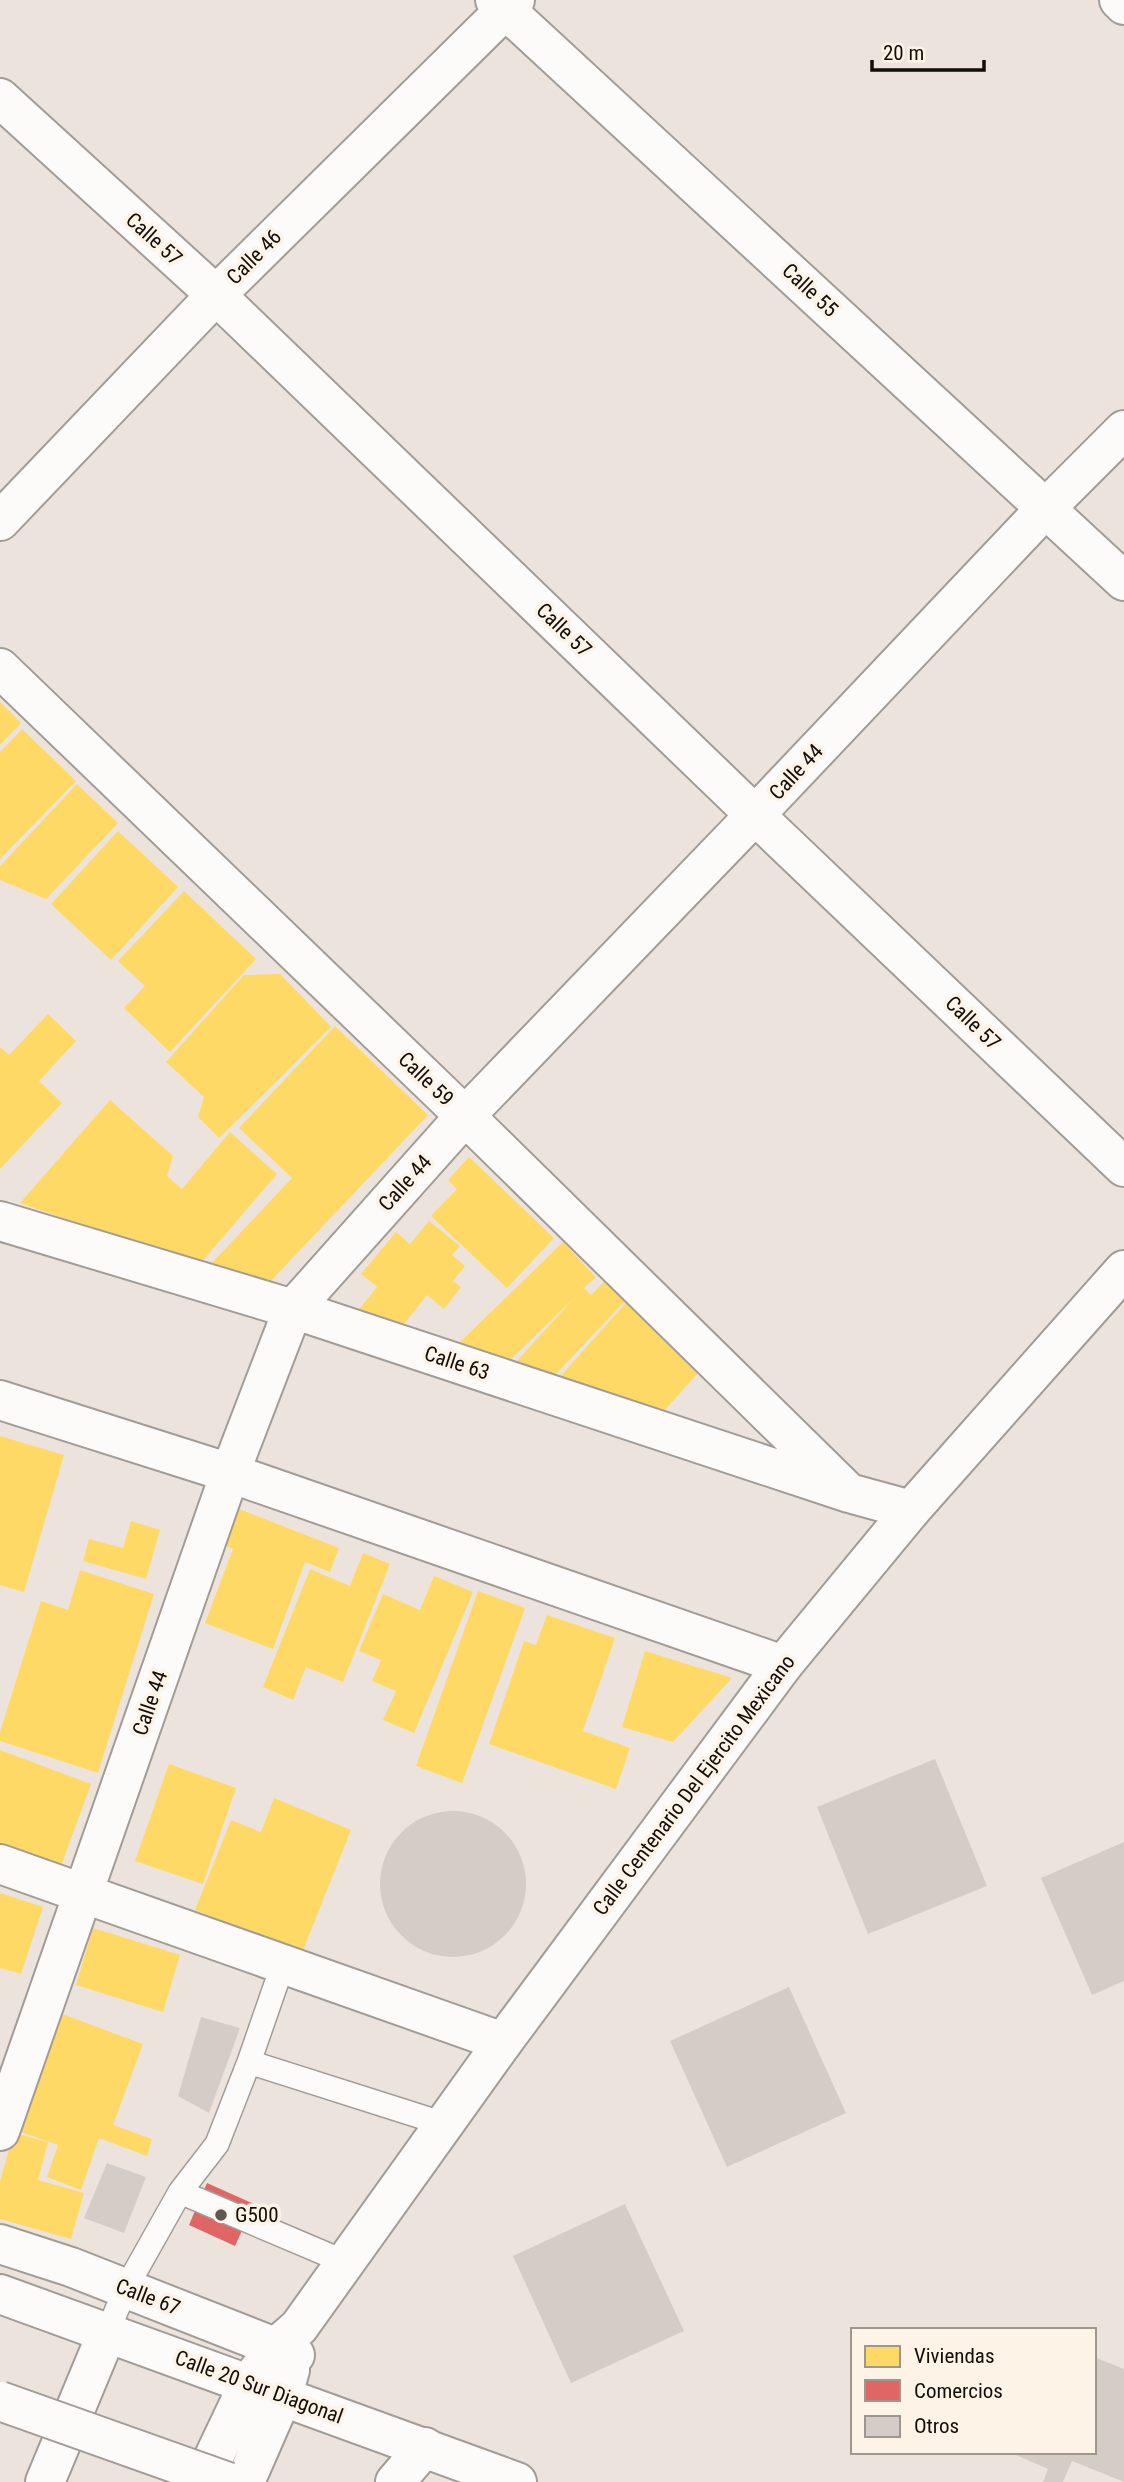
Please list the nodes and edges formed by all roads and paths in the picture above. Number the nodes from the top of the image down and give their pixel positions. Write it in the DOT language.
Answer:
graph roads {
  1 [pos="1119,0"];
  2 [pos="505,3"];
  3 [pos="1124,5"];
  4 [pos="0,98"];
  5 [pos="216,295"];
  6 [pos="1124,430"];
  7 [pos="1046,508"];
  8 [pos="0,521"];
  9 [pos="1124,581"];
  10 [pos="0,668"];
  11 [pos="755,815"];
  12 [pos="465,1116"];
  13 [pos="1124,1167"];
  14 [pos="0,1222"];
  15 [pos="1124,1270"];
  16 [pos="293,1309"];
  17 [pos="0,1400"];
  18 [pos="230,1473"];
  19 [pos="849,1493"];
  20 [pos="911,1510"];
  21 [pos="783,1665"];
  22 [pos="0,1864"];
  23 [pos="83,1894"];
  24 [pos="283,1964"];
  25 [pos="503,2042"];
  26 [pos="249,2062"];
  27 [pos="444,2124"];
  28 [pos="0,2131"];
  29 [pos="180,2192"];
  30 [pos="0,2244"];
  31 [pos="345,2262"];
  32 [pos="126,2288"];
  33 [pos="0,2294"];
  34 [pos="107,2333"];
  35 [pos="290,2343"];
  36 [pos="266,2389"];
  37 [pos="0,2401"];
  38 [pos="425,2447"];
  39 [pos="45,2482"];
  40 [pos="202,2482"];
  41 [pos="228,2482"];
  42 [pos="245,2482"];
  43 [pos="396,2482"];
  44 [pos="517,2482"];
  1 -- 3 [label="main road"];
  2 -- 5 [label="main road, Calle 46"];
  2 -- 7 [label="main road, Calle 55"];
  4 -- 5 [label="main road, Calle 57"];
  5 -- 8 [label="main road, Calle 46"];
  5 -- 11 [label="main road, Calle 57"];
  6 -- 7 [label="main road, Calle 44"];
  7 -- 9 [label="main road, Calle 55"];
  7 -- 11 [label="main road, Calle 44"];
  10 -- 12 [label="main road, Calle 59"];
  11 -- 12 [label="main road, Calle 44"];
  11 -- 13 [label="main road, Calle 57"];
  12 -- 16 [label="main road, Calle 44"];
  12 -- 19 [label="main road, Calle 59"];
  14 -- 16 [label="main road, Calle 63"];
  15 -- 20 [label="main road, Calle Centenario Del Ejercito Mexicano"];
  16 -- 18 [label="main road, Calle 44"];
  16 -- 19 [label="main road, Calle 63"];
  17 -- 18 [label="main road"];
  18 -- 21 [label="main road"];
  18 -- 23 [label="main road, Calle 44"];
  19 -- 20 [label="main road, Calle 63"];
  20 -- 21 [label="main road, Calle Centenario Del Ejercito Mexicano"];
  21 -- 25 [label="main road, Calle Centenario Del Ejercito Mexicano"];
  22 -- 23 [label="main road"];
  23 -- 24 [label="main road"];
  23 -- 28 [label="main road, Calle 44"];
  24 -- 25 [label="main road"];
  24 -- 26 [label="lane"];
  25 -- 27 [label="main road, Calle Centenario Del Ejercito Mexicano"];
  26 -- 27 [label="lane"];
  26 -- 29 [label="lane"];
  27 -- 31 [label="main road, Calle Centenario Del Ejercito Mexicano"];
  29 -- 31 [label="lane"];
  29 -- 32 [label="lane"];
  30 -- 32 [label="main road, Calle 67"];
  31 -- 35 [label="main road, Calle Centenario Del Ejercito Mexicano"];
  32 -- 34 [label="lane"];
  32 -- 35 [label="main road, Calle 67"];
  33 -- 34 [label="main road, Calle 20 Sur Diagonal"];
  34 -- 36 [label="main road, Calle 20 Sur Diagonal"];
  34 -- 39 [label="main road"];
  35 -- 36 [label="main road, Calle Centenario Del Ejercito Mexicano"];
  36 -- 38 [label="main road, Calle 20 Sur Diagonal"];
  36 -- 40 [label="main road"];
  36 -- 42 [label="main road"];
  37 -- 41 [label="main road, bridge"];
  38 -- 43 [label="main road"];
  38 -- 44 [label="main road, Calle 20 Sur Diagonal"];
}
